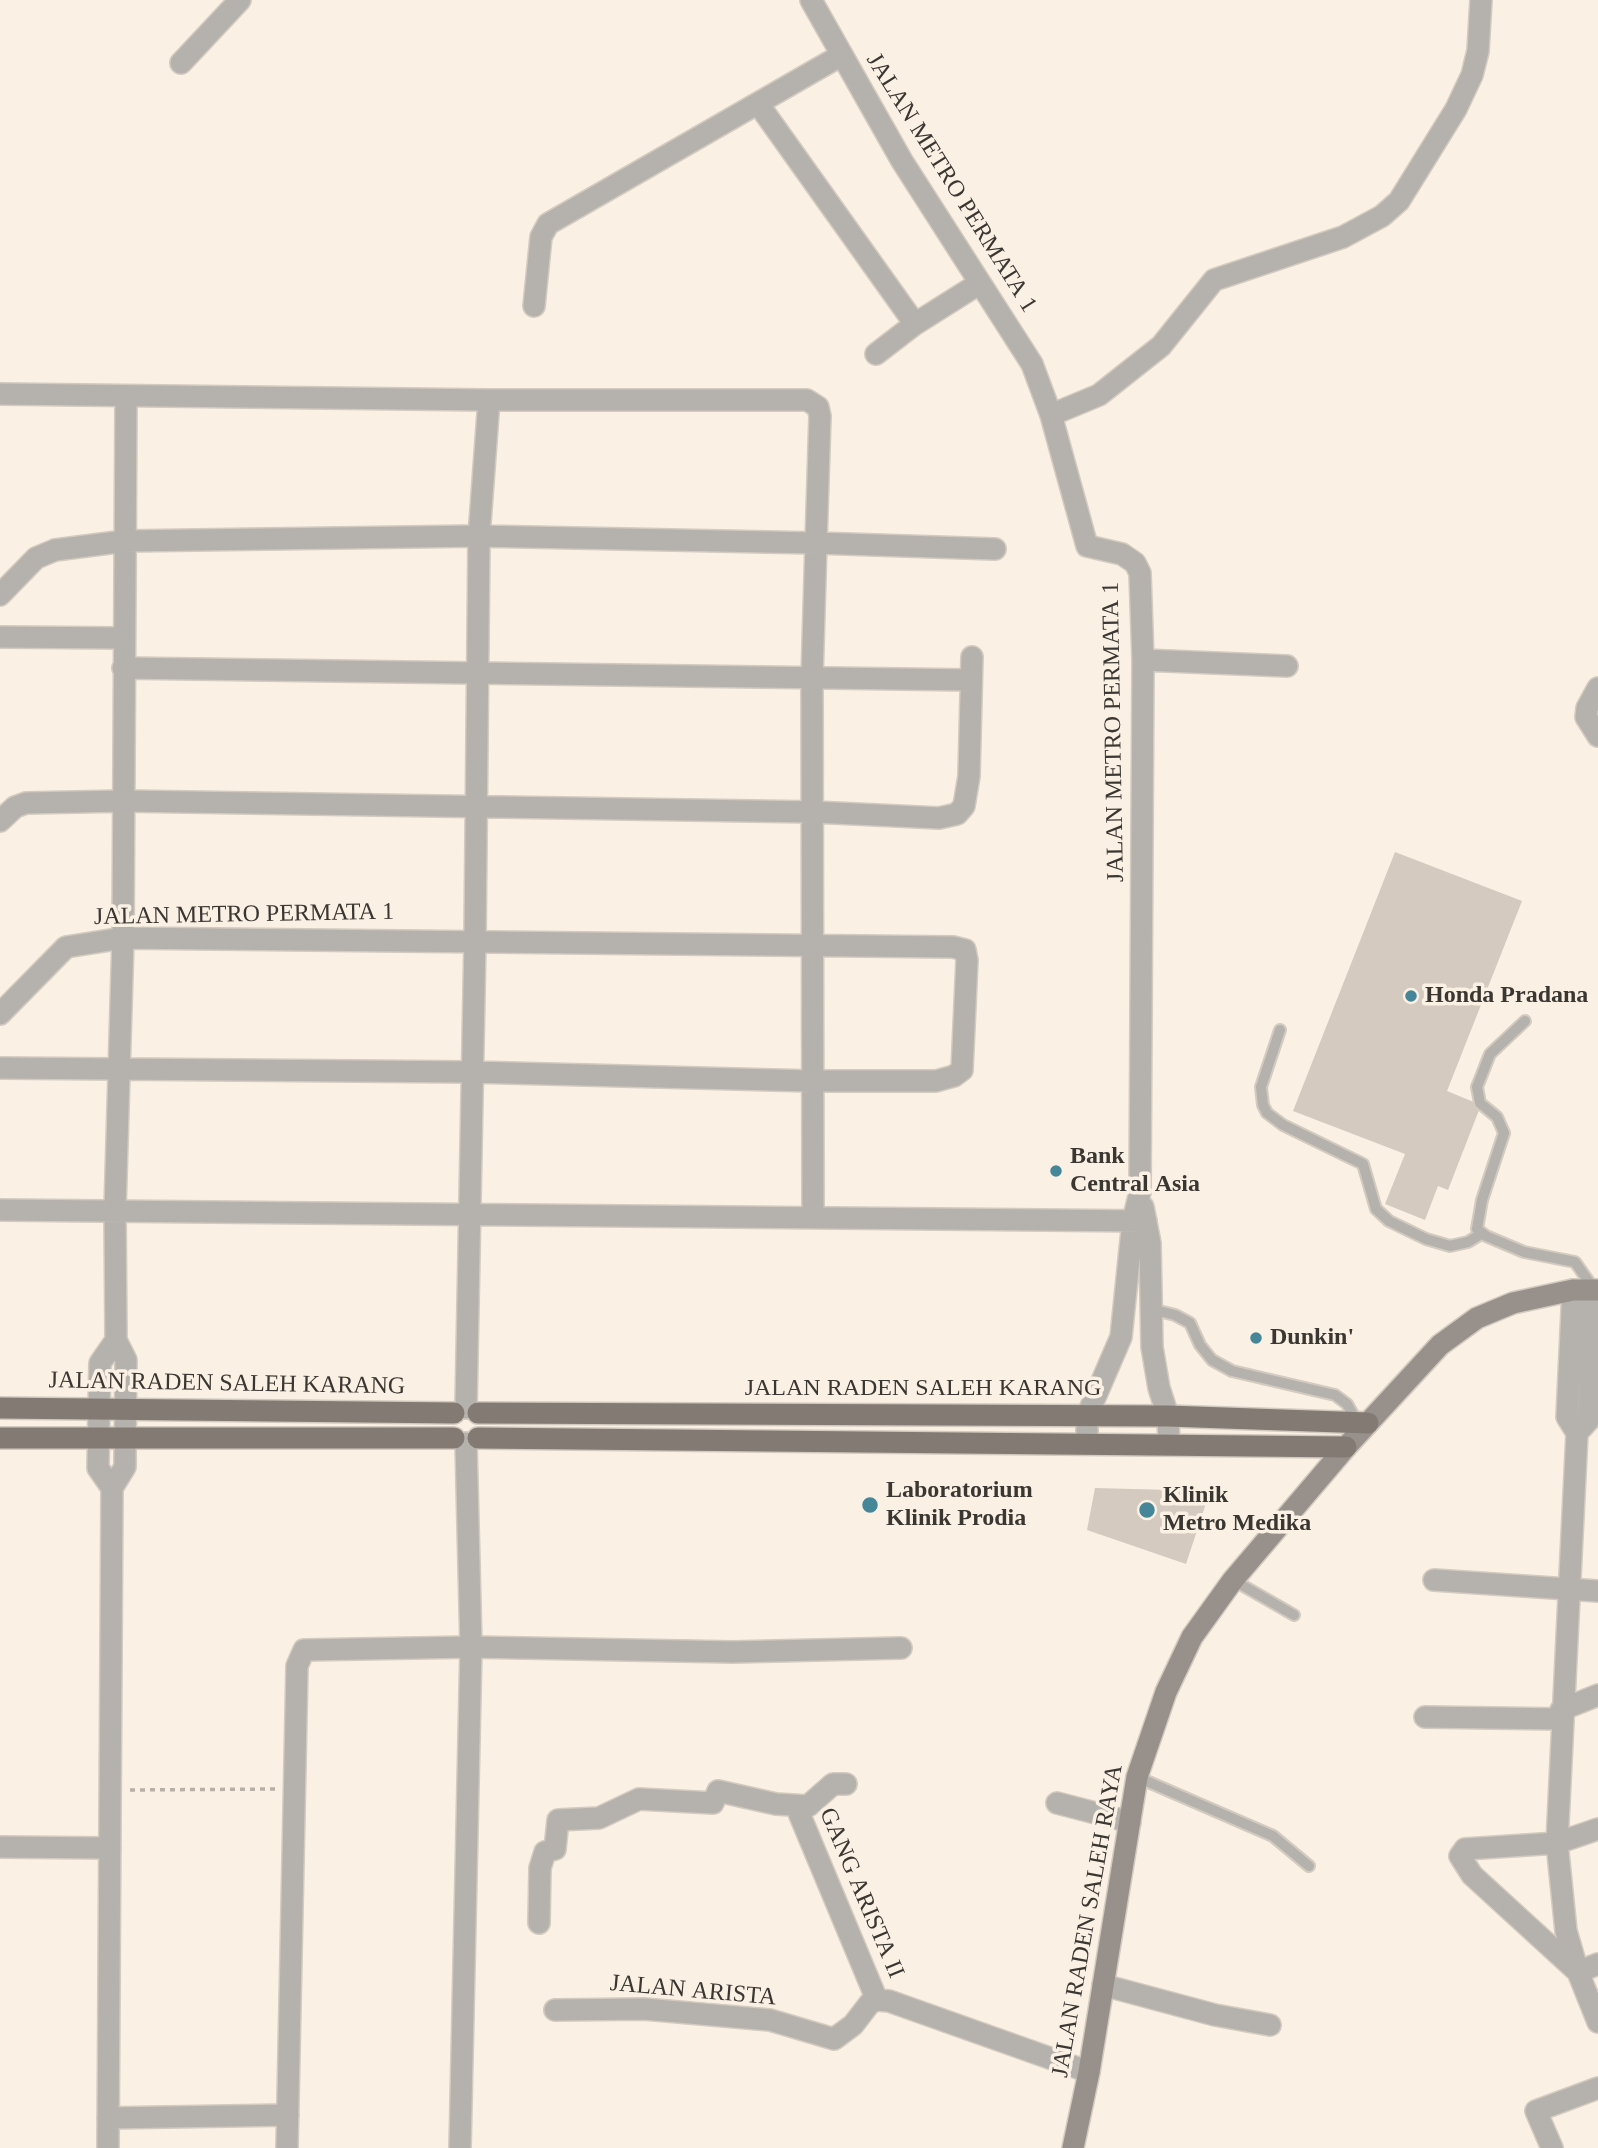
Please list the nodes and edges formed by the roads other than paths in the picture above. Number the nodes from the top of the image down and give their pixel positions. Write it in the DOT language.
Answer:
graph roads {
  1 [pos="240,0"];
  2 [pos="811,0"];
  3 [pos="1481,0"];
  4 [pos="841,56"];
  5 [pos="181,63"];
  6 [pos="759,105"];
  7 [pos="980,283"];
  8 [pos="534,306"];
  9 [pos="915,324"];
  10 [pos="876,354"];
  11 [pos="0,394"];
  12 [pos="126,397"];
  13 [pos="489,400"];
  14 [pos="1051,415"];
  15 [pos="479,536"];
  16 [pos="125,541"];
  17 [pos="816,543"];
  18 [pos="995,549"];
  19 [pos="0,595"];
  20 [pos="0,637"];
  21 [pos="123,638"];
  22 [pos="972,657"];
  23 [pos="1143,660"];
  24 [pos="1287,666"];
  25 [pos="123,668"];
  26 [pos="478,672"];
  27 [pos="812,678"];
  28 [pos="971,680"];
  29 [pos="1598,688"];
  30 [pos="1598,736"];
  31 [pos="124,800"];
  32 [pos="476,806"];
  33 [pos="814,812"];
  34 [pos="0,821"];
  35 [pos="123,938"];
  36 [pos="475,940"];
  37 [pos="814,944"];
  38 [pos="0,1014"];
  39 [pos="1525,1021"];
  40 [pos="1280,1030"];
  41 [pos="0,1068"];
  42 [pos="118,1069"];
  43 [pos="472,1072"];
  44 [pos="811,1081"];
  45 [pos="0,1210"];
  46 [pos="116,1210"];
  47 [pos="470,1213"];
  48 [pos="813,1217"];
  49 [pos="1140,1221"];
  50 [pos="1481,1234"];
  51 [pos="1589,1290"];
  52 [pos="1151,1309"];
  53 [pos="116,1340"];
  54 [pos="0,1408"];
  55 [pos="99,1408"];
  56 [pos="125,1409"];
  57 [pos="466,1412"];
  58 [pos="1087,1416"];
  59 [pos="1168,1416"];
  60 [pos="1362,1422"];
  61 [pos="0,1438"];
  62 [pos="99,1438"];
  63 [pos="125,1438"];
  64 [pos="466,1439"];
  65 [pos="1087,1443"];
  66 [pos="1169,1444"];
  67 [pos="1346,1447"];
  68 [pos="112,1488"];
  69 [pos="1233,1580"];
  70 [pos="1434,1580"];
  71 [pos="1571,1588"];
  72 [pos="1598,1591"];
  73 [pos="1294,1615"];
  74 [pos="471,1647"];
  75 [pos="901,1648"];
  76 [pos="1598,1695"];
  77 [pos="1561,1715"];
  78 [pos="1425,1717"];
  79 [pos="1137,1777"];
  80 [pos="846,1784"];
  81 [pos="1057,1802"];
  82 [pos="796,1806"];
  83 [pos="1130,1822"];
  84 [pos="1598,1829"];
  85 [pos="1558,1843"];
  86 [pos="0,1847"];
  87 [pos="110,1848"];
  88 [pos="1309,1866"];
  89 [pos="539,1923"];
  90 [pos="1588,1968"];
  91 [pos="1103,1985"];
  92 [pos="877,2000"];
  93 [pos="555,2010"];
  94 [pos="1598,2022"];
  95 [pos="1270,2025"];
  96 [pos="1089,2072"];
  97 [pos="1598,2088"];
  98 [pos="288,2115"];
  99 [pos="108,2118"];
  100 [pos="108,2148"];
  101 [pos="288,2148"];
  102 [pos="460,2148"];
  103 [pos="1073,2148"];
  104 [pos="1552,2148"];
  1 -- 5 [label="street"];
  2 -- 4 [label="street, JALAN METRO PERMATA 1"];
  3 -- 14 [label="street"];
  4 -- 6 [label="street"];
  4 -- 7 [label="street, JALAN METRO PERMATA 1"];
  6 -- 8 [label="street"];
  6 -- 9 [label="street"];
  7 -- 9 [label="street"];
  7 -- 14 [label="street, JALAN METRO PERMATA 1"];
  9 -- 10 [label="street"];
  11 -- 12 [label="street"];
  12 -- 13 [label="street"];
  12 -- 16 [label="street"];
  13 -- 15 [label="street"];
  13 -- 17 [label="street"];
  14 -- 23 [label="street, JALAN METRO PERMATA 1"];
  15 -- 16 [label="street"];
  15 -- 17 [label="street"];
  15 -- 26 [label="street"];
  16 -- 19 [label="street"];
  16 -- 21 [label="street"];
  17 -- 18 [label="street"];
  17 -- 27 [label="street"];
  20 -- 21 [label="street"];
  21 -- 25 [label="street"];
  22 -- 28 [label="street"];
  23 -- 24 [label="street"];
  23 -- 49 [label="street, JALAN METRO PERMATA 1"];
  25 -- 26 [label="street"];
  25 -- 31 [label="street"];
  26 -- 27 [label="street"];
  26 -- 32 [label="street"];
  27 -- 28 [label="street"];
  27 -- 33 [label="street"];
  28 -- 33 [label="street"];
  29 -- 30 [label="street"];
  31 -- 32 [label="street"];
  31 -- 34 [label="street"];
  31 -- 35 [label="street"];
  32 -- 33 [label="street"];
  32 -- 36 [label="street"];
  33 -- 37 [label="street"];
  35 -- 36 [label="street, JALAN METRO PERMATA 1"];
  35 -- 38 [label="street, JALAN METRO PERMATA 1"];
  35 -- 42 [label="street"];
  36 -- 37 [label="street, JALAN METRO PERMATA 1"];
  36 -- 43 [label="street"];
  37 -- 44 [label="street"];
  37 -- 44 [label="street, JALAN METRO PERMATA 1"];
  39 -- 50 [label="lane"];
  40 -- 50 [label="lane"];
  41 -- 42 [label="street, JALAN METRO PERMATA 1"];
  42 -- 43 [label="street, JALAN METRO PERMATA 1"];
  42 -- 46 [label="street"];
  43 -- 44 [label="street, JALAN METRO PERMATA 1"];
  43 -- 47 [label="street"];
  44 -- 48 [label="street"];
  45 -- 46 [label="street"];
  46 -- 47 [label="street"];
  46 -- 53 [label="street"];
  47 -- 48 [label="street"];
  47 -- 57 [label="street"];
  48 -- 49 [label="street"];
  49 -- 52 [label="street, JALAN METRO PERMATA 1"];
  49 -- 58 [label="street, JALAN METRO PERMATA 1"];
  50 -- 51 [label="lane"];
  51 -- 60 [label="main road, JALAN RADEN SALEH RAYA"];
  51 -- 71 [label="street"];
  52 -- 59 [label="street, JALAN METRO PERMATA 1"];
  52 -- 60 [label="lane"];
  53 -- 55 [label="street"];
  53 -- 56 [label="street"];
  54 -- 55 [label="main road, JALAN RADEN SALEH KARANG"];
  55 -- 56 [label="main road, JALAN RADEN SALEH KARANG"];
  55 -- 62 [label="street"];
  56 -- 57 [label="main road, JALAN RADEN SALEH KARANG"];
  56 -- 63 [label="street"];
  57 -- 58 [label="main road, JALAN RADEN SALEH KARANG"];
  57 -- 64 [label="main road"];
  57 -- 64 [label="main road"];
  58 -- 59 [label="main road, JALAN RADEN SALEH KARANG"];
  58 -- 65 [label="street, JALAN METRO PERMATA 1"];
  59 -- 60 [label="main road, JALAN RADEN SALEH KARANG"];
  59 -- 66 [label="street, JALAN METRO PERMATA 1"];
  60 -- 67 [label="main road, JALAN RADEN SALEH RAYA"];
  61 -- 62 [label="main road, JALAN RADEN SALEH KARANG"];
  62 -- 63 [label="main road, JALAN RADEN SALEH KARANG"];
  62 -- 68 [label="street"];
  63 -- 64 [label="main road, JALAN RADEN SALEH KARANG"];
  63 -- 68 [label="street"];
  64 -- 65 [label="main road, JALAN RADEN SALEH KARANG"];
  64 -- 74 [label="street"];
  65 -- 66 [label="main road, JALAN RADEN SALEH KARANG"];
  66 -- 67 [label="main road, JALAN RADEN SALEH KARANG"];
  67 -- 69 [label="main road, JALAN RADEN SALEH RAYA"];
  68 -- 87 [label="street"];
  69 -- 73 [label="lane"];
  69 -- 79 [label="main road, JALAN RADEN SALEH RAYA"];
  70 -- 71 [label="street"];
  71 -- 72 [label="street"];
  71 -- 77 [label="street"];
  74 -- 75 [label="street"];
  74 -- 98 [label="street"];
  74 -- 102 [label="street"];
  76 -- 77 [label="street"];
  77 -- 78 [label="street"];
  77 -- 85 [label="street"];
  79 -- 83 [label="main road, JALAN RADEN SALEH RAYA"];
  79 -- 88 [label="lane"];
  80 -- 82 [label="street"];
  81 -- 83 [label="street"];
  82 -- 89 [label="street"];
  82 -- 92 [label="street, GANG ARISTA II"];
  83 -- 91 [label="main road, JALAN RADEN SALEH RAYA"];
  84 -- 85 [label="street"];
  85 -- 90 [label="street"];
  85 -- 90 [label="street"];
  86 -- 87 [label="street"];
  87 -- 99 [label="street"];
  90 -- 94 [label="street"];
  91 -- 95 [label="street"];
  91 -- 96 [label="main road, JALAN RADEN SALEH RAYA"];
  92 -- 93 [label="street, JALAN ARISTA"];
  92 -- 96 [label="street"];
  96 -- 103 [label="main road, JALAN RADEN SALEH RAYA"];
  97 -- 104 [label="street"];
  98 -- 99 [label="street"];
  98 -- 101 [label="street"];
  99 -- 100 [label="street"];
}
